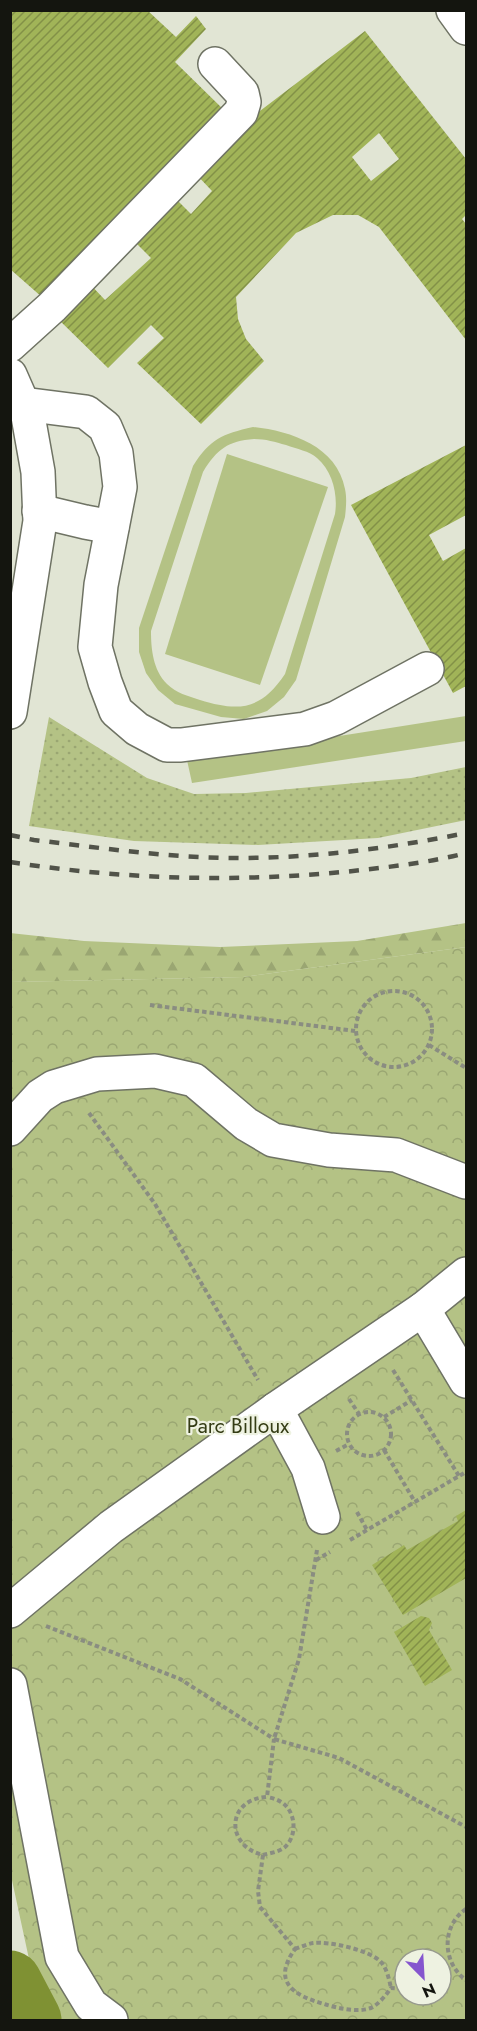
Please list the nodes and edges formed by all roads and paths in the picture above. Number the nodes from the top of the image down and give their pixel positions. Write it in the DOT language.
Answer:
graph roads {
  1 [pos="453,10"];
  2 [pos="466,28"];
  3 [pos="215,64"];
  4 [pos="10,345"];
  5 [pos="17,390"];
  6 [pos="39,511"];
  7 [pos="112,526"];
  8 [pos="427,669"];
  9 [pos="10,712"];
  10 [pos="150,1005"];
  11 [pos="355,1031"];
  12 [pos="429,1045"];
  13 [pos="466,1068"];
  14 [pos="67,1084"];
  15 [pos="10,1129"];
  16 [pos="466,1182"];
  17 [pos="466,1274"];
  18 [pos="423,1309"];
  19 [pos="375,1342"];
  20 [pos="466,1381"];
  21 [pos="412,1400"];
  22 [pos="276,1409"];
  23 [pos="384,1417"];
  24 [pos="384,1450"];
  25 [pos="466,1472"];
  26 [pos="459,1476"];
  27 [pos="415,1502"];
  28 [pos="323,1517"];
  29 [pos="341,1545"];
  30 [pos="333,1550"];
  31 [pos="315,1560"];
  32 [pos="10,1611"];
  33 [pos="42,1624"];
  34 [pos="10,1685"];
  35 [pos="274,1739"];
  36 [pos="267,1797"];
  37 [pos="466,1827"];
  38 [pos="263,1855"];
  39 [pos="466,1909"];
  40 [pos="447,1947"];
  41 [pos="295,1949"];
  42 [pos="453,1966"];
  43 [pos="466,1980"];
  44 [pos="391,1988"];
  45 [pos="111,2020"];
  1 -- 2 [label="street"];
  3 -- 4 [label="street"];
  5 -- 6 [label="street"];
  5 -- 7 [label="street"];
  6 -- 7 [label="street"];
  6 -- 9 [label="street"];
  7 -- 8 [label="street"];
  10 -- 11 [label="path"];
  11 -- 12 [label="path"];
  11 -- 12 [label="path"];
  12 -- 13 [label="path"];
  14 -- 15 [label="street"];
  14 -- 16 [label="street"];
  14 -- 22 [label="path"];
  17 -- 18 [label="street"];
  18 -- 19 [label="street"];
  18 -- 20 [label="street"];
  19 -- 21 [label="path"];
  19 -- 22 [label="street"];
  21 -- 23 [label="path"];
  21 -- 26 [label="path"];
  22 -- 28 [label="street"];
  22 -- 32 [label="street"];
  23 -- 24 [label="path"];
  23 -- 24 [label="path"];
  24 -- 27 [label="path"];
  25 -- 26 [label="path"];
  26 -- 27 [label="path"];
  27 -- 29 [label="path"];
  28 -- 31 [label="path"];
  30 -- 31 [label="path"];
  31 -- 35 [label="path"];
  33 -- 35 [label="path"];
  34 -- 45 [label="street"];
  35 -- 36 [label="path"];
  35 -- 37 [label="path"];
  36 -- 38 [label="path"];
  36 -- 38 [label="path"];
  38 -- 41 [label="path"];
  39 -- 40 [label="path"];
  41 -- 44 [label="path"];
  41 -- 44 [label="path"];
  42 -- 43 [label="path"];
}
